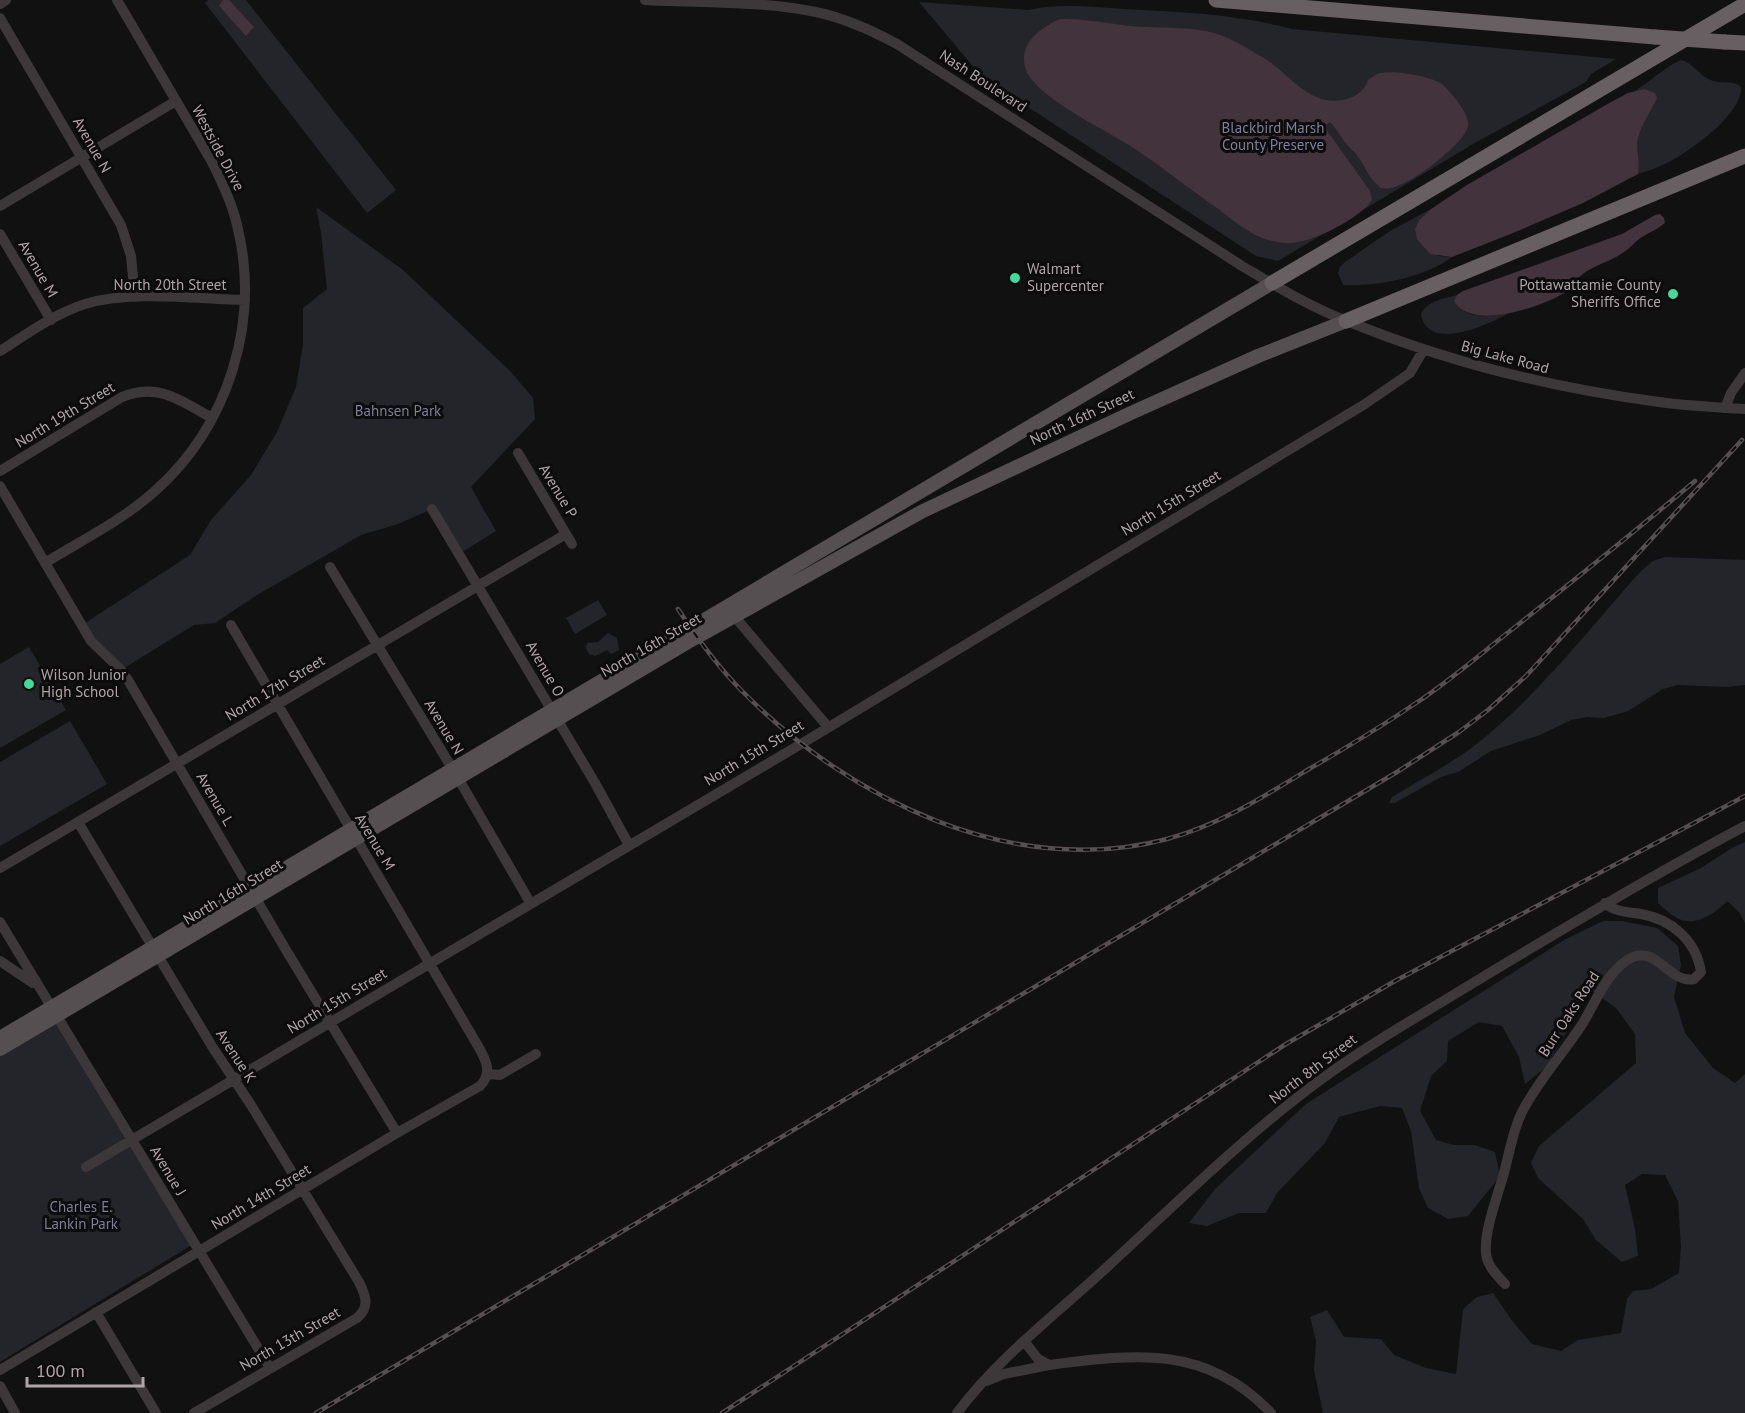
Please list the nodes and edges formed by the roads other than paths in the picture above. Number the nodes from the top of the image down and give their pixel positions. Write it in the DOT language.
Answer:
graph roads {
  1 [pos="6,0"];
  2 [pos="117,0"];
  3 [pos="645,0"];
  4 [pos="1216,0"];
  5 [pos="0,4"];
  6 [pos="1745,4"];
  7 [pos="0,18"];
  8 [pos="1745,43"];
  9 [pos="176,101"];
  10 [pos="1745,156"];
  11 [pos="82,157"];
  12 [pos="0,206"];
  13 [pos="0,234"];
  14 [pos="1272,283"];
  15 [pos="135,297"];
  16 [pos="244,300"];
  17 [pos="51,320"];
  18 [pos="1346,321"];
  19 [pos="1424,350"];
  20 [pos="0,351"];
  21 [pos="1745,373"];
  22 [pos="1725,408"];
  23 [pos="1745,410"];
  24 [pos="213,418"];
  25 [pos="518,453"];
  26 [pos="0,471"];
  27 [pos="0,486"];
  28 [pos="432,509"];
  29 [pos="566,534"];
  30 [pos="572,544"];
  31 [pos="45,563"];
  32 [pos="330,567"];
  33 [pos="478,585"];
  34 [pos="735,617"];
  35 [pos="231,626"];
  36 [pos="378,645"];
  37 [pos="278,704"];
  38 [pos="555,715"];
  39 [pos="828,727"];
  40 [pos="177,763"];
  41 [pos="455,774"];
  42 [pos="78,822"];
  43 [pos="1745,825"];
  44 [pos="354,834"];
  45 [pos="629,845"];
  46 [pos="0,868"];
  47 [pos="253,894"];
  48 [pos="1605,903"];
  49 [pos="531,904"];
  50 [pos="0,922"];
  51 [pos="155,952"];
  52 [pos="0,961"];
  53 [pos="429,964"];
  54 [pos="40,989"];
  55 [pos="54,1012"];
  56 [pos="330,1023"];
  57 [pos="0,1038"];
  58 [pos="0,1049"];
  59 [pos="536,1054"];
  60 [pos="488,1074"];
  61 [pos="234,1080"];
  62 [pos="397,1133"];
  63 [pos="133,1141"];
  64 [pos="86,1167"];
  65 [pos="303,1190"];
  66 [pos="200,1251"];
  67 [pos="1505,1284"];
  68 [pos="366,1306"];
  69 [pos="96,1312"];
  70 [pos="1024,1341"];
  71 [pos="1049,1365"];
  72 [pos="270,1368"];
  73 [pos="0,1370"];
  74 [pos="0,1386"];
  75 [pos="979,1386"];
  76 [pos="15,1413"];
  77 [pos="156,1413"];
  78 [pos="194,1413"];
  79 [pos="957,1413"];
  80 [pos="1270,1413"];
  1 -- 5 [label="street"];
  2 -- 9 [label="street, Westside Drive"];
  3 -- 14 [label="street, Nash Boulevard"];
  4 -- 8 [label="highway, bridge"];
  6 -- 14 [label="highway"];
  7 -- 11 [label="street, Avenue N"];
  9 -- 11 [label="street"];
  9 -- 16 [label="street, Westside Drive"];
  10 -- 18 [label="highway"];
  11 -- 12 [label="street"];
  11 -- 15 [label="street, Avenue N"];
  13 -- 17 [label="street, Avenue M"];
  14 -- 18 [label="street, Big Lake Road"];
  14 -- 38 [label="main road, North 16th Street"];
  15 -- 16 [label="street, North 20th Street"];
  15 -- 17 [label="street, North 20th Street"];
  16 -- 24 [label="street, Westside Drive"];
  17 -- 20 [label="street, North 20th Street"];
  18 -- 19 [label="street, Big Lake Road"];
  18 -- 34 [label="main road, North 16th Street"];
  19 -- 22 [label="street, Big Lake Road"];
  19 -- 39 [label="street, North 15th Street"];
  21 -- 22 [label="street"];
  22 -- 23 [label="street, Big Lake Road"];
  24 -- 26 [label="street, North 19th Street"];
  24 -- 31 [label="street, Westside Drive"];
  25 -- 29 [label="street, Avenue P"];
  27 -- 31 [label="street, Avenue L"];
  28 -- 33 [label="street, Avenue O"];
  29 -- 30 [label="street, Avenue P"];
  29 -- 33 [label="street, North 17th Street"];
  31 -- 40 [label="street, Avenue L"];
  32 -- 36 [label="street, Avenue N"];
  33 -- 36 [label="street, North 17th Street"];
  33 -- 38 [label="street, Avenue O"];
  34 -- 38 [label="main road, North 16th Street"];
  34 -- 39 [label="street"];
  35 -- 37 [label="street, Avenue M"];
  36 -- 37 [label="street, North 17th Street"];
  36 -- 41 [label="street, Avenue N"];
  37 -- 40 [label="street, North 17th Street"];
  37 -- 44 [label="street, Avenue M"];
  38 -- 41 [label="main road, North 16th Street"];
  38 -- 45 [label="street, Avenue O"];
  39 -- 45 [label="street, North 15th Street"];
  40 -- 42 [label="street, North 17th Street"];
  40 -- 47 [label="street, Avenue L"];
  41 -- 44 [label="main road, North 16th Street"];
  41 -- 49 [label="street, Avenue N"];
  42 -- 46 [label="street, North 17th Street"];
  42 -- 51 [label="street, Avenue K"];
  43 -- 48 [label="street, North 8th Street"];
  44 -- 47 [label="main road, North 16th Street"];
  44 -- 53 [label="street, Avenue M"];
  45 -- 49 [label="street, North 15th Street"];
  47 -- 51 [label="main road, North 16th Street"];
  47 -- 56 [label="street, Avenue L"];
  48 -- 67 [label="street, Burr Oaks Road"];
  48 -- 70 [label="street, North 8th Street"];
  49 -- 53 [label="street, North 15th Street"];
  50 -- 54 [label="street, Avenue J"];
  51 -- 55 [label="main road, North 16th Street"];
  51 -- 61 [label="street, Avenue K"];
  52 -- 54 [label="street, Avenue J"];
  53 -- 56 [label="street, North 15th Street"];
  53 -- 60 [label="street, Avenue M"];
  54 -- 55 [label="street, Avenue J"];
  55 -- 57 [label="main road, North 16th Street"];
  55 -- 58 [label="main road, North 16th Street"];
  55 -- 63 [label="street, Avenue J"];
  56 -- 61 [label="street, North 15th Street"];
  56 -- 62 [label="street, Avenue L"];
  59 -- 60 [label="street, North 14th Street"];
  60 -- 62 [label="street, North 14th Street"];
  61 -- 63 [label="street, North 15th Street"];
  61 -- 65 [label="street, Avenue K"];
  62 -- 65 [label="street, North 14th Street"];
  63 -- 64 [label="street, North 15th Street"];
  63 -- 66 [label="street, Avenue J"];
  65 -- 66 [label="street, North 14th Street"];
  65 -- 68 [label="street, Avenue K"];
  66 -- 69 [label="street, North 14th Street"];
  66 -- 72 [label="street, Avenue J"];
  68 -- 72 [label="street, North 13th Street"];
  69 -- 73 [label="street, North 14th Street"];
  69 -- 77 [label="street"];
  70 -- 71 [label="street"];
  70 -- 75 [label="street, North 8th Street"];
  71 -- 75 [label="street"];
  71 -- 80 [label="street"];
  72 -- 78 [label="street, North 13th Street"];
  74 -- 76 [label="street"];
  75 -- 79 [label="street, North 8th Street"];
}
